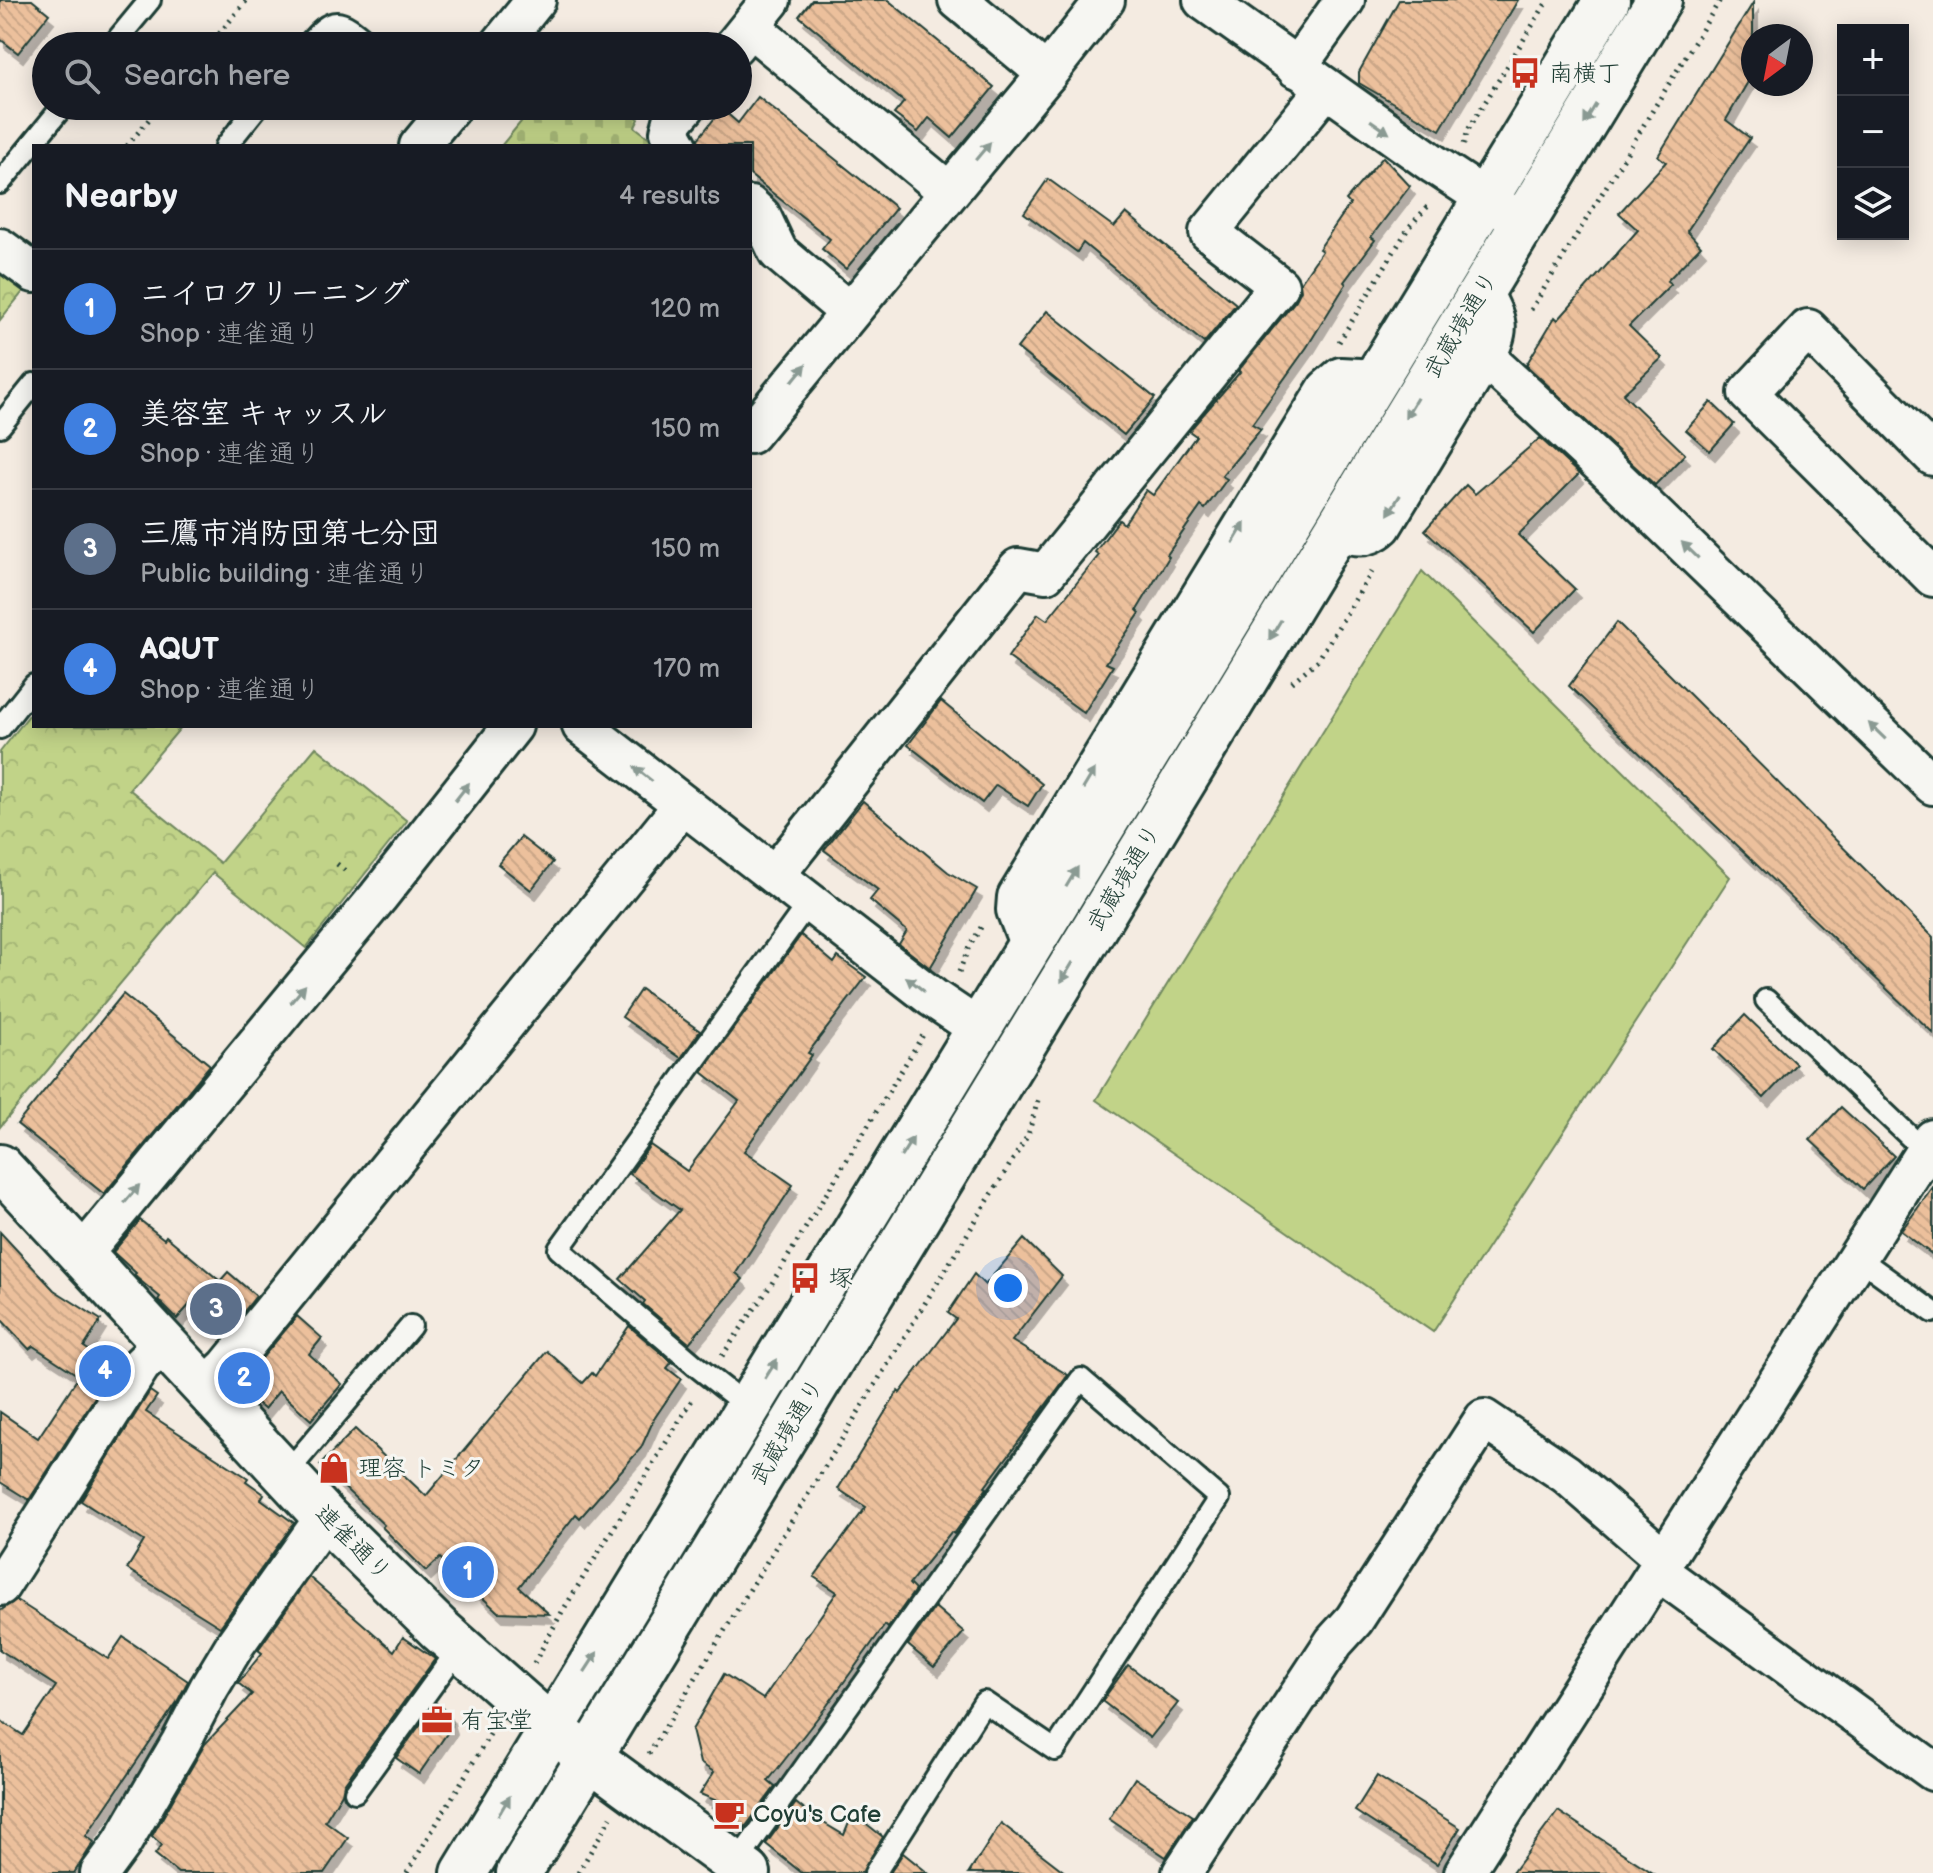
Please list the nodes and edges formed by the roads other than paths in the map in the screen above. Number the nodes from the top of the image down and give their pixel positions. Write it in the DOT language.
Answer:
graph roads {
  1 [pos="150,0"];
  2 [pos="536,0"];
  3 [pos="958,0"];
  4 [pos="1105,0"];
  5 [pos="1203,0"];
  6 [pos="1345,0"];
  7 [pos="1607,0"];
  8 [pos="1659,0"];
  9 [pos="752,24"];
  10 [pos="124,32"];
  11 [pos="318,32"];
  12 [pos="355,32"];
  13 [pos="510,32"];
  14 [pos="1047,74"];
  15 [pos="1311,78"];
  16 [pos="52,120"];
  17 [pos="247,120"];
  18 [pos="438,120"];
  19 [pos="674,120"];
  20 [pos="228,144"];
  21 [pos="420,144"];
  22 [pos="677,144"];
  23 [pos="0,183"];
  24 [pos="949,192"];
  25 [pos="1486,198"];
  26 [pos="752,208"];
  27 [pos="1523,223"];
  28 [pos="0,248"];
  29 [pos="32,272"];
  30 [pos="1482,291"];
  31 [pos="849,312"];
  32 [pos="1485,357"];
  33 [pos="32,386"];
  34 [pos="0,426"];
  35 [pos="752,432"];
  36 [pos="1933,456"];
  37 [pos="1336,531"];
  38 [pos="1933,577"];
  39 [pos="32,688"];
  40 [pos="0,728"];
  41 [pos="511,728"];
  42 [pos="585,728"];
  43 [pos="1933,785"];
  44 [pos="683,805"];
  45 [pos="775,875"];
  46 [pos="809,902"];
  47 [pos="1766,1000"];
  48 [pos="979,1029"];
  49 [pos="1929,1145"];
  50 [pos="0,1167"];
  51 [pos="80,1252"];
  52 [pos="1857,1257"];
  53 [pos="1933,1312"];
  54 [pos="411,1326"];
  55 [pos="162,1345"];
  56 [pos="205,1388"];
  57 [pos="748,1407"];
  58 [pos="285,1475"];
  59 [pos="325,1517"];
  60 [pos="1661,1565"];
  61 [pos="0,1586"];
  62 [pos="460,1647"];
  63 [pos="551,1728"];
  64 [pos="590,1758"];
  65 [pos="1933,1771"];
  66 [pos="355,1792"];
  67 [pos="742,1868"];
  68 [pos="100,1873"];
  69 [pos="464,1873"];
  70 [pos="519,1873"];
  71 [pos="875,1873"];
  72 [pos="1182,1873"];
  73 [pos="1464,1873"];
  1 -- 10 [label="lane"];
  2 -- 13 [label="street"];
  3 -- 14 [label="street"];
  4 -- 14 [label="street"];
  5 -- 15 [label="street"];
  6 -- 15 [label="street"];
  7 -- 25 [label="main road, 武蔵境通り"];
  8 -- 27 [label="main road, 武蔵境通り, one-way"];
  9 -- 24 [label="street"];
  11 -- 12 [label="lane"];
  24 -- 14 [label="street, one-way"];
  15 -- 25 [label="street, one-way"];
  15 -- 45 [label="street"];
  16 -- 23 [label="lane"];
  17 -- 20 [label="lane"];
  18 -- 21 [label="street"];
  19 -- 22 [label="street"];
  24 -- 31 [label="street"];
  25 -- 27 [label="street"];
  48 -- 25 [label="main road, 武蔵境通り, one-way"];
  26 -- 31 [label="street"];
  27 -- 30 [label="main road, 武蔵境通り"];
  28 -- 29 [label="street"];
  30 -- 32 [label="street"];
  30 -- 37 [label="main road, 武蔵境通り, one-way"];
  35 -- 31 [label="street, one-way"];
  32 -- 37 [label="street, one-way"];
  43 -- 32 [label="street, one-way"];
  33 -- 34 [label="lane"];
  36 -- 38 [label="street"];
  37 -- 64 [label="main road, 武蔵境通り, one-way"];
  39 -- 40 [label="lane"];
  51 -- 41 [label="street, one-way"];
  44 -- 42 [label="street, one-way"];
  44 -- 45 [label="street"];
  44 -- 56 [label="street"];
  45 -- 46 [label="street"];
  48 -- 46 [label="street, one-way"];
  46 -- 57 [label="lane"];
  47 -- 49 [label="lane"];
  57 -- 48 [label="main road, 武蔵境通り, one-way"];
  49 -- 52 [label="street"];
  50 -- 51 [label="main road, 連雀通り"];
  51 -- 55 [label="main road, 連雀通り"];
  52 -- 53 [label="lane"];
  52 -- 60 [label="street"];
  54 -- 58 [label="lane"];
  55 -- 56 [label="main road, 連雀通り"];
  55 -- 61 [label="street"];
  56 -- 58 [label="main road, 連雀通り"];
  63 -- 57 [label="main road, 武蔵境通り, one-way"];
  58 -- 59 [label="main road, 連雀通り"];
  59 -- 62 [label="main road, 連雀通り"];
  59 -- 68 [label="street"];
  60 -- 65 [label="street"];
  60 -- 72 [label="street"];
  60 -- 73 [label="street"];
  62 -- 63 [label="main road, 連雀通り"];
  62 -- 66 [label="lane"];
  63 -- 64 [label="main road, 連雀通り"];
  69 -- 63 [label="main road, 武蔵境通り, one-way"];
  64 -- 67 [label="main road, 連雀通り"];
  64 -- 70 [label="main road, 武蔵境通り"];
  67 -- 71 [label="lane"];
}
